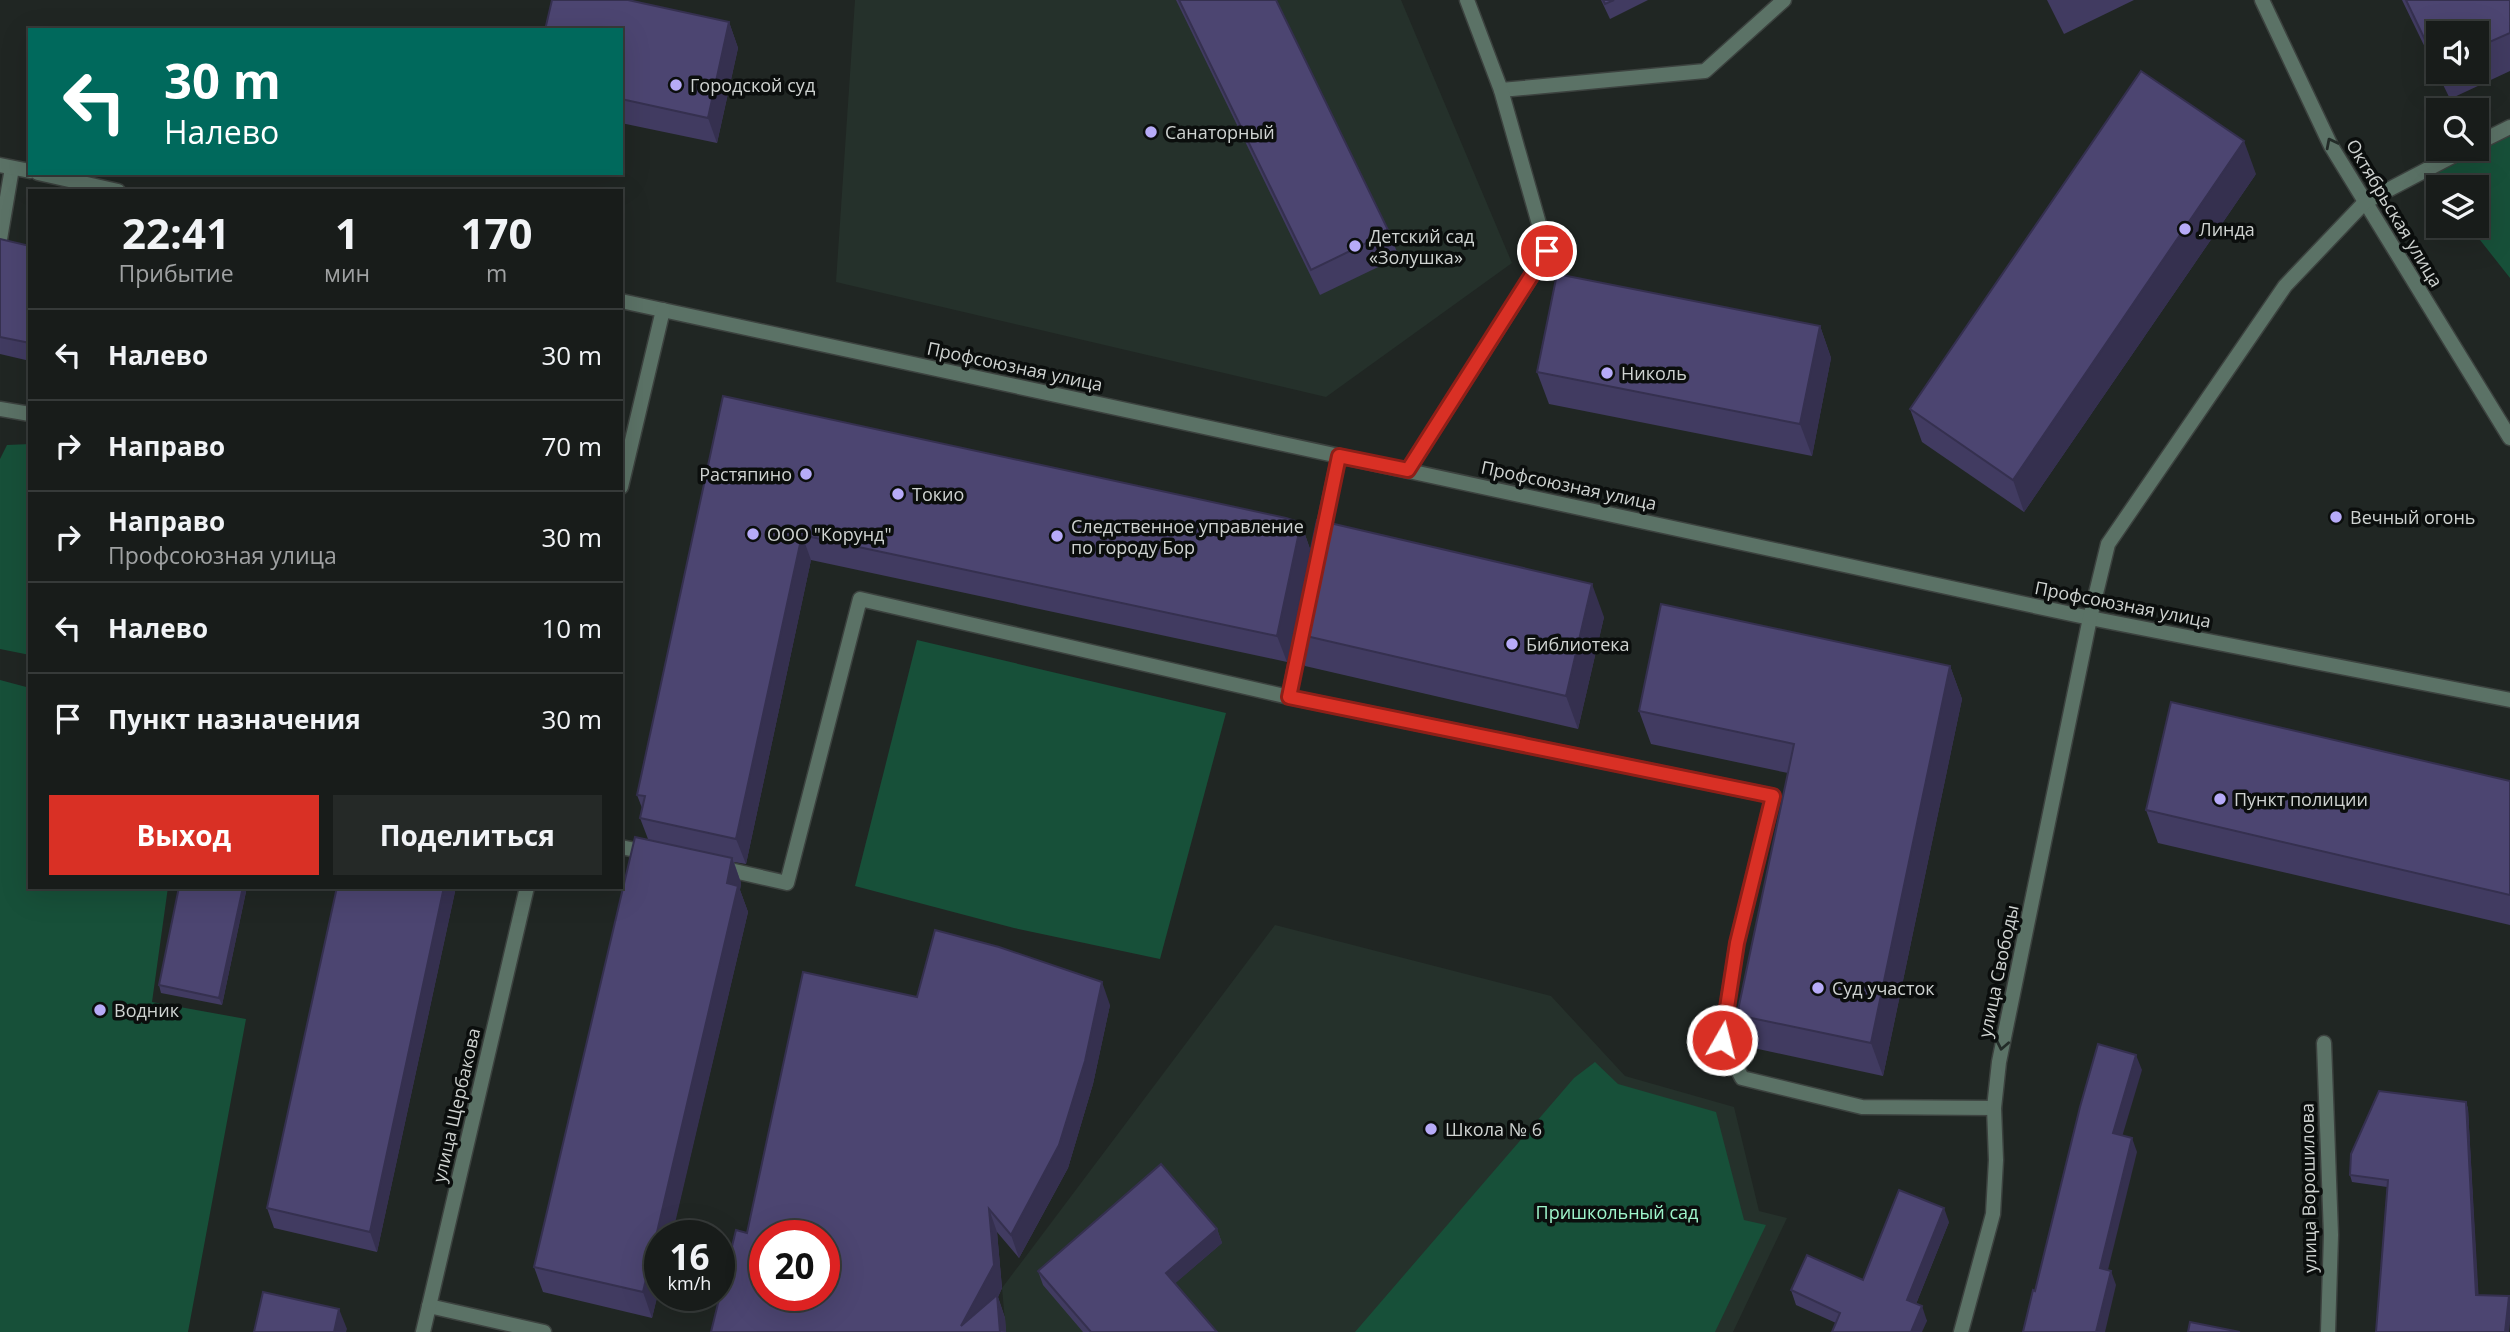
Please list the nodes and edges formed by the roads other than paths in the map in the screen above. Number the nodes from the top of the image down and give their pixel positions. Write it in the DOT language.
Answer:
graph roads {
  1 [pos="1467,0"];
  2 [pos="1784,0"];
  3 [pos="2262,0"];
  4 [pos="1501,90"];
  5 [pos="2510,127"];
  6 [pos="2489,138"];
  7 [pos="2443,161"];
  8 [pos="6,166"];
  9 [pos="28,171"];
  10 [pos="47,175"];
  11 [pos="109,189"];
  12 [pos="2365,202"];
  13 [pos="0,239"];
  14 [pos="623,301"];
  15 [pos="663,310"];
  16 [pos="0,409"];
  17 [pos="28,414"];
  18 [pos="2510,438"];
  19 [pos="1339,456"];
  20 [pos="1408,470"];
  21 [pos="623,480"];
  22 [pos="1320,550"];
  23 [pos="1306,617"];
  24 [pos="2090,618"];
  25 [pos="2505,696"];
  26 [pos="1289,697"];
  27 [pos="623,847"];
  28 [pos="658,855"];
  29 [pos="710,866"];
  30 [pos="527,889"];
  31 [pos="2324,1043"];
  32 [pos="1994,1108"];
  33 [pos="429,1306"];
  34 [pos="422,1332"];
  35 [pos="544,1332"];
  36 [pos="1961,1332"];
  37 [pos="2328,1332"];
  1 -- 4 [label="street"];
  2 -- 4 [label="street"];
  12 -- 3 [label="street, Октябрьская улица, one-way"];
  4 -- 20 [label="street"];
  5 -- 6 [label="street"];
  7 -- 12 [label="street, улица Свободы"];
  8 -- 9 [label="street"];
  8 -- 13 [label="street"];
  10 -- 11 [label="street"];
  12 -- 18 [label="street, Октябрьская улица"];
  12 -- 24 [label="street, улица Свободы"];
  14 -- 15 [label="street, Профсоюзная улица"];
  15 -- 19 [label="street, Профсоюзная улица"];
  15 -- 21 [label="street"];
  16 -- 17 [label="street"];
  19 -- 20 [label="street, Профсоюзная улица"];
  19 -- 22 [label="street"];
  20 -- 24 [label="street, Профсоюзная улица"];
  23 -- 26 [label="street"];
  24 -- 25 [label="street, Профсоюзная улица"];
  24 -- 32 [label="street, улица Свободы, one-way"];
  26 -- 29 [label="street"];
  26 -- 32 [label="street"];
  27 -- 28 [label="street"];
  30 -- 33 [label="street, улица Щербакова"];
  31 -- 37 [label="street, улица Ворошилова"];
  32 -- 36 [label="street, улица Свободы"];
  33 -- 34 [label="street, улица Щербакова"];
  33 -- 35 [label="street"];
}
